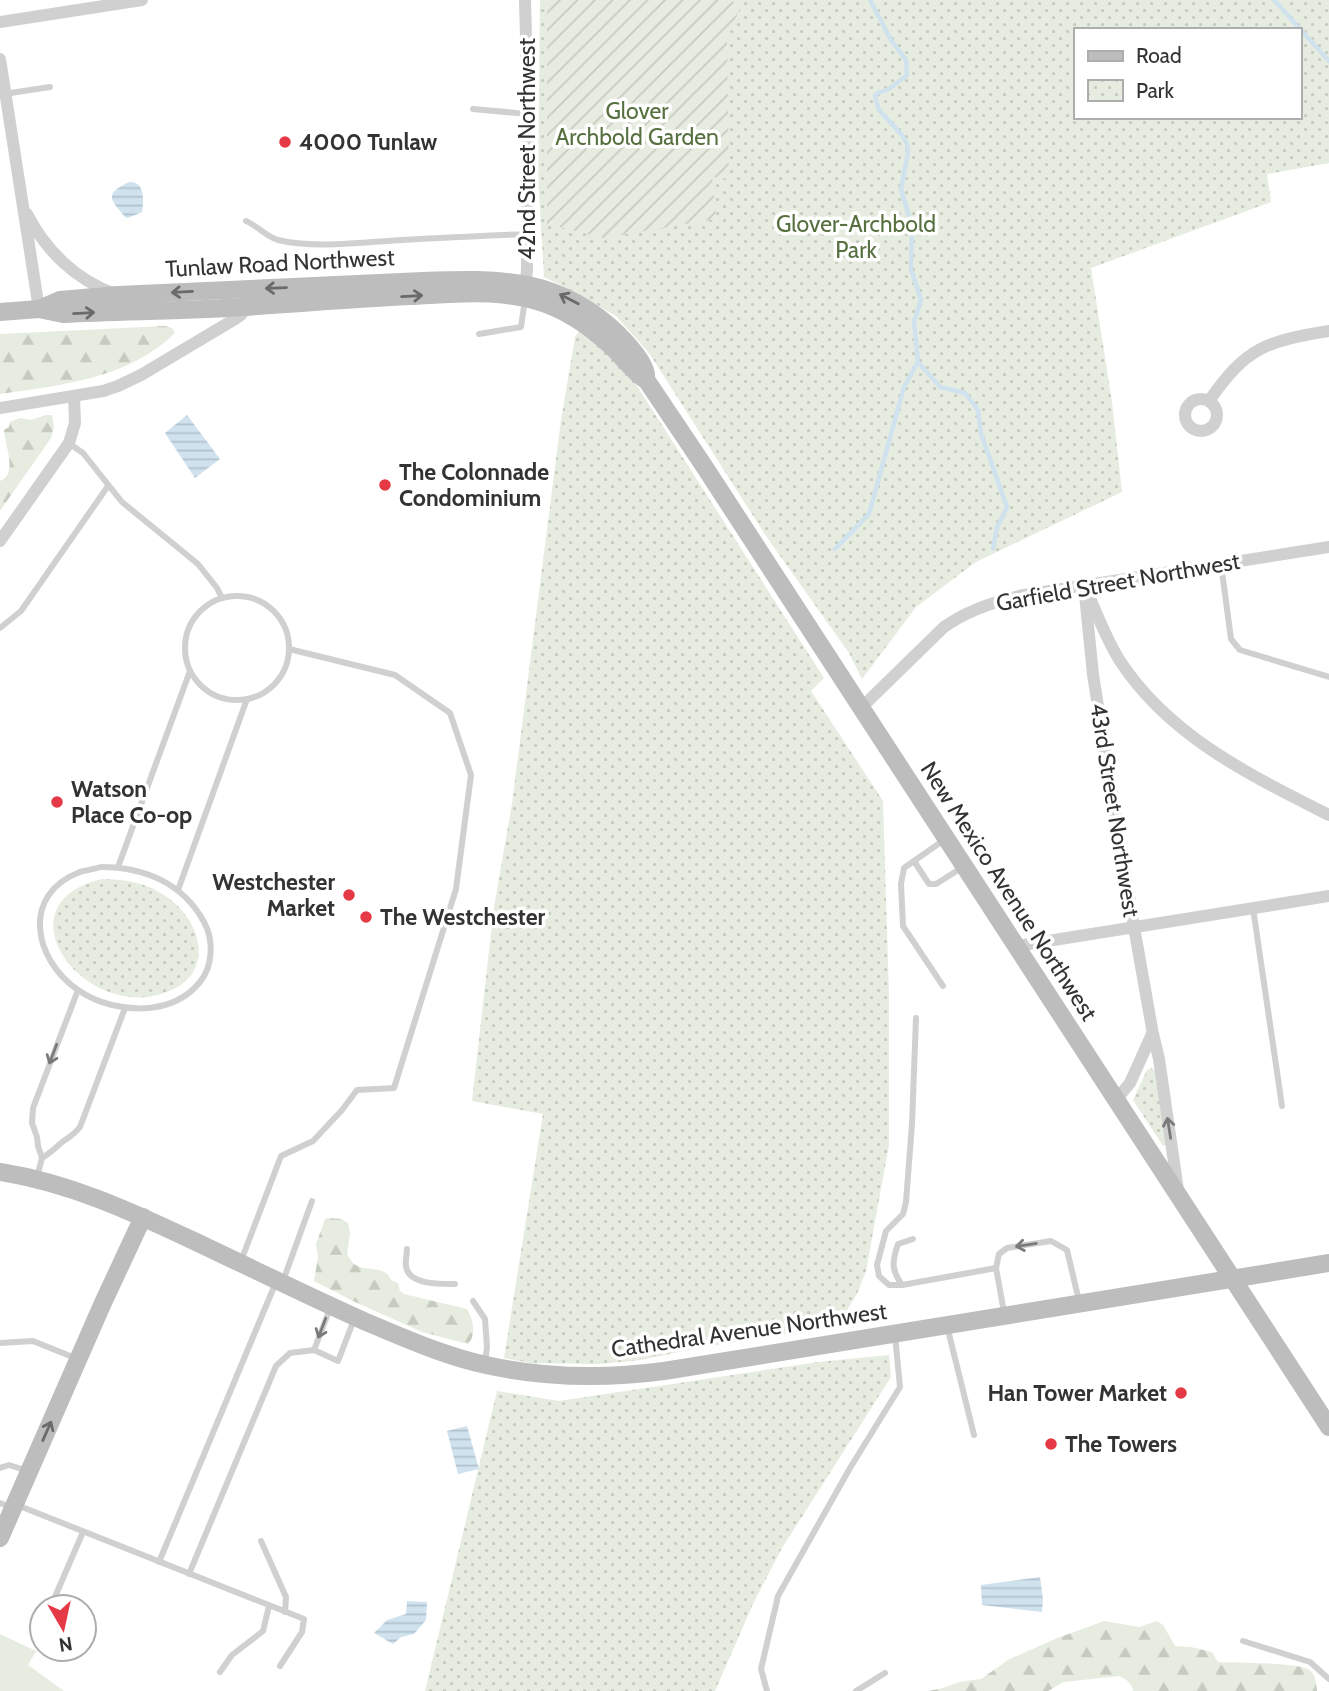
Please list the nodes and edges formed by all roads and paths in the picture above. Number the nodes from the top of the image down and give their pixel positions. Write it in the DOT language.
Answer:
graph roads {
  1 [pos="142,0"];
  2 [pos="525,0"];
  3 [pos="0,22"];
  4 [pos="0,59"];
  5 [pos="50,87"];
  6 [pos="3,94"];
  7 [pos="472,109"];
  8 [pos="0,110"];
  9 [pos="528,114"];
  10 [pos="12,138"];
  11 [pos="22,204"];
  12 [pos="246,221"];
  13 [pos="528,234"];
  14 [pos="525,291"];
  15 [pos="118,295"];
  16 [pos="246,298"];
  17 [pos="39,309"];
  18 [pos="0,312"];
  19 [pos="1329,331"];
  20 [pos="479,334"];
  21 [pos="74,396"];
  22 [pos="1209,401"];
  23 [pos="0,408"];
  24 [pos="69,443"];
  25 [pos="108,486"];
  26 [pos="0,541"];
  27 [pos="1329,547"];
  28 [pos="1221,564"];
  29 [pos="1084,585"];
  30 [pos="222,598"];
  31 [pos="0,628"];
  32 [pos="289,649"];
  33 [pos="190,671"];
  34 [pos="1329,677"];
  35 [pos="247,699"];
  36 [pos="861,708"];
  37 [pos="1329,815"];
  38 [pos="946,839"];
  39 [pos="914,861"];
  40 [pos="964,866"];
  41 [pos="118,867"];
  42 [pos="178,890"];
  43 [pos="1329,896"];
  44 [pos="1253,908"];
  45 [pos="1134,927"];
  46 [pos="1016,946"];
  47 [pos="943,986"];
  48 [pos="78,990"];
  49 [pos="125,1008"];
  50 [pos="916,1018"];
  51 [pos="1153,1034"];
  52 [pos="1116,1100"];
  53 [pos="1282,1107"];
  54 [pos="42,1158"];
  55 [pos="0,1172"];
  56 [pos="37,1179"];
  57 [pos="1179,1196"];
  58 [pos="312,1201"];
  59 [pos="143,1217"];
  60 [pos="913,1239"];
  61 [pos="408,1249"];
  62 [pos="240,1263"];
  63 [pos="1329,1263"];
  64 [pos="996,1268"];
  65 [pos="1232,1278"];
  66 [pos="279,1281"];
  67 [pos="455,1284"];
  68 [pos="902,1285"];
  69 [pos="473,1301"];
  70 [pos="1079,1303"];
  71 [pos="331,1306"];
  72 [pos="1005,1315"];
  73 [pos="355,1317"];
  74 [pos="947,1325"];
  75 [pos="895,1333"];
  76 [pos="0,1343"];
  77 [pos="314,1350"];
  78 [pos="78,1359"];
  79 [pos="485,1365"];
  80 [pos="1329,1427"];
  81 [pos="974,1435"];
  82 [pos="0,1468"];
  83 [pos="29,1472"];
  84 [pos="9,1505"];
  85 [pos="83,1532"];
  86 [pos="0,1538"];
  87 [pos="261,1541"];
  88 [pos="159,1562"];
  89 [pos="190,1574"];
  90 [pos="57,1593"];
  91 [pos="269,1606"];
  92 [pos="285,1612"];
  93 [pos="1243,1641"];
  94 [pos="280,1666"];
  95 [pos="220,1672"];
  96 [pos="885,1673"];
  97 [pos="1329,1679"];
  98 [pos="767,1691"];
  99 [pos="856,1691"];
  1 -- 3 [label="street"];
  2 -- 9 [label="street, 42nd Street Northwest"];
  4 -- 6 [label="street"];
  5 -- 6 [label="lane"];
  6 -- 10 [label="street"];
  7 -- 9 [label="lane"];
  8 -- 10 [label="street"];
  9 -- 13 [label="street, 42nd Street Northwest"];
  10 -- 11 [label="street"];
  11 -- 15 [label="street"];
  11 -- 17 [label="street"];
  12 -- 13 [label="lane"];
  13 -- 14 [label="street, 42nd Street Northwest"];
  14 -- 16 [label="street, Tunlaw Road Northwest"];
  14 -- 20 [label="lane"];
  14 -- 36 [label="street, New Mexico Avenue Northwest"];
  16 -- 15 [label="street, Tunlaw Road Northwest, one-way"];
  15 -- 17 [label="street, Tunlaw Road Northwest"];
  17 -- 16 [label="street, Tunlaw Road Northwest, one-way"];
  16 -- 21 [label="street"];
  17 -- 18 [label="street, Tunlaw Road Northwest"];
  19 -- 22 [label="street"];
  21 -- 23 [label="street"];
  21 -- 24 [label="street"];
  24 -- 25 [label="lane"];
  24 -- 26 [label="street"];
  25 -- 30 [label="lane"];
  25 -- 31 [label="lane"];
  27 -- 28 [label="street, Garfield Street Northwest"];
  28 -- 29 [label="street, Garfield Street Northwest"];
  28 -- 34 [label="lane"];
  29 -- 36 [label="street, Garfield Street Northwest"];
  29 -- 37 [label="street"];
  29 -- 45 [label="street, 43rd Street Northwest"];
  30 -- 32 [label="lane"];
  30 -- 33 [label="lane"];
  32 -- 35 [label="lane"];
  32 -- 62 [label="lane"];
  33 -- 35 [label="lane"];
  33 -- 41 [label="lane"];
  35 -- 42 [label="lane"];
  36 -- 38 [label="street, New Mexico Avenue Northwest"];
  38 -- 39 [label="lane"];
  38 -- 40 [label="street, New Mexico Avenue Northwest"];
  39 -- 40 [label="lane"];
  39 -- 47 [label="lane"];
  40 -- 46 [label="street, New Mexico Avenue Northwest"];
  41 -- 42 [label="lane"];
  41 -- 48 [label="lane"];
  42 -- 49 [label="lane"];
  43 -- 44 [label="street"];
  44 -- 45 [label="street"];
  44 -- 53 [label="lane"];
  45 -- 46 [label="street"];
  45 -- 51 [label="street, 43rd Street Northwest"];
  46 -- 52 [label="street, New Mexico Avenue Northwest"];
  48 -- 49 [label="lane"];
  48 -- 54 [label="lane, one-way"];
  49 -- 54 [label="lane"];
  50 -- 68 [label="lane"];
  51 -- 52 [label="street"];
  57 -- 51 [label="street, 43rd Street Northwest, one-way"];
  52 -- 57 [label="street, New Mexico Avenue Northwest"];
  54 -- 56 [label="lane"];
  55 -- 56 [label="street, Cathedral Avenue Northwest"];
  56 -- 59 [label="street, Cathedral Avenue Northwest"];
  57 -- 65 [label="street, New Mexico Avenue Northwest"];
  58 -- 66 [label="lane"];
  59 -- 62 [label="street, Cathedral Avenue Northwest"];
  59 -- 78 [label="street"];
  60 -- 68 [label="lane"];
  61 -- 67 [label="lane"];
  62 -- 66 [label="street, Cathedral Avenue Northwest"];
  63 -- 65 [label="street, Cathedral Avenue Northwest"];
  64 -- 68 [label="lane"];
  70 -- 64 [label="lane, one-way"];
  64 -- 72 [label="lane"];
  65 -- 70 [label="street, Cathedral Avenue Northwest"];
  65 -- 80 [label="street, New Mexico Avenue Northwest"];
  66 -- 71 [label="street, Cathedral Avenue Northwest"];
  66 -- 88 [label="lane"];
  69 -- 79 [label="lane"];
  70 -- 72 [label="street, Cathedral Avenue Northwest"];
  71 -- 73 [label="street, Cathedral Avenue Northwest"];
  71 -- 77 [label="lane, one-way"];
  72 -- 74 [label="street, Cathedral Avenue Northwest"];
  73 -- 77 [label="lane"];
  73 -- 79 [label="street, Cathedral Avenue Northwest"];
  74 -- 75 [label="street, Cathedral Avenue Northwest"];
  74 -- 81 [label="lane"];
  75 -- 79 [label="street, Cathedral Avenue Northwest"];
  75 -- 98 [label="lane"];
  76 -- 78 [label="lane"];
  77 -- 89 [label="lane"];
  83 -- 78 [label="street, one-way"];
  82 -- 83 [label="lane"];
  83 -- 84 [label="street"];
  84 -- 85 [label="lane"];
  84 -- 86 [label="street"];
  85 -- 88 [label="lane"];
  85 -- 90 [label="lane"];
  87 -- 92 [label="lane"];
  88 -- 89 [label="lane"];
  89 -- 91 [label="lane"];
  91 -- 92 [label="lane"];
  91 -- 95 [label="lane"];
  92 -- 94 [label="lane"];
  93 -- 97 [label="lane"];
  96 -- 99 [label="lane"];
}
